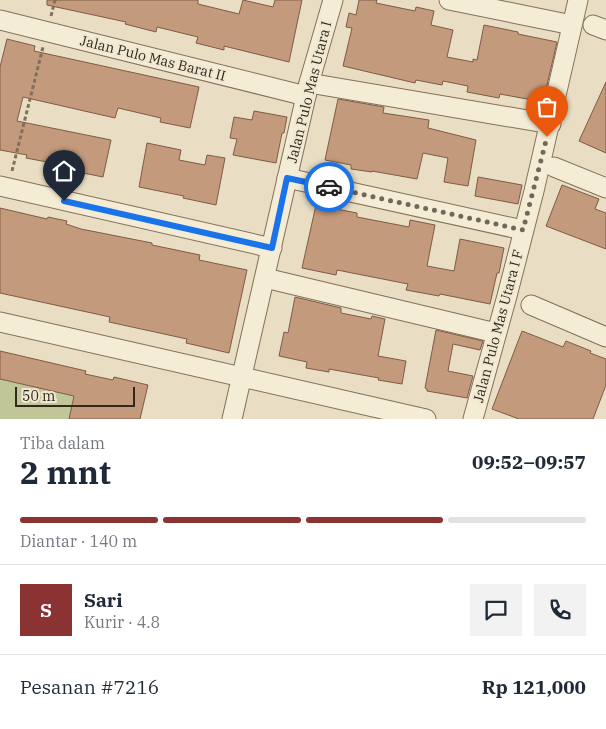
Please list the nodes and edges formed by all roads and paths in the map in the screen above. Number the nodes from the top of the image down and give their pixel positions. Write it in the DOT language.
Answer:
graph roads {
  1 [pos="333,0"];
  2 [pos="449,0"];
  3 [pos="578,0"];
  4 [pos="0,20"];
  5 [pos="572,26"];
  6 [pos="48,32"];
  7 [pos="307,89"];
  8 [pos="550,124"];
  9 [pos="554,167"];
  10 [pos="287,178"];
  11 [pos="4,187"];
  12 [pos="606,188"];
  13 [pos="523,230"];
  14 [pos="272,248"];
  15 [pos="265,278"];
  16 [pos="531,305"];
  17 [pos="0,322"];
  18 [pos="496,333"];
  19 [pos="606,337"];
  20 [pos="242,377"];
  21 [pos="232,419"];
  22 [pos="426,419"];
  23 [pos="472,419"];
  1 -- 7 [label="street, Jalan Pulo Mas Utara I"];
  2 -- 5 [label="street"];
  3 -- 5 [label="street, Jalan Pulo Mas Utara I F"];
  4 -- 6 [label="street, Jalan Pulo Mas Barat II"];
  5 -- 8 [label="street, Jalan Pulo Mas Utara I F"];
  6 -- 7 [label="street, Jalan Pulo Mas Barat II"];
  6 -- 11 [label="path"];
  7 -- 8 [label="street, Jalan Pulo Mas Barat II"];
  7 -- 10 [label="street, Jalan Pulo Mas Utara I"];
  8 -- 13 [label="street, Jalan Pulo Mas Utara I F"];
  9 -- 12 [label="street"];
  10 -- 13 [label="street"];
  10 -- 14 [label="street, Jalan Pulo Mas Utara I"];
  11 -- 14 [label="street"];
  13 -- 18 [label="street, Jalan Pulo Mas Utara I F"];
  14 -- 15 [label="street, Jalan Pulo Mas Utara I"];
  15 -- 18 [label="street"];
  15 -- 20 [label="street, Jalan Pulo Mas Utara I"];
  16 -- 19 [label="street"];
  17 -- 20 [label="street"];
  18 -- 23 [label="street, Jalan Pulo Mas Utara I F"];
  20 -- 21 [label="street, Jalan Pulo Mas Utara I"];
  20 -- 22 [label="street"];
}
